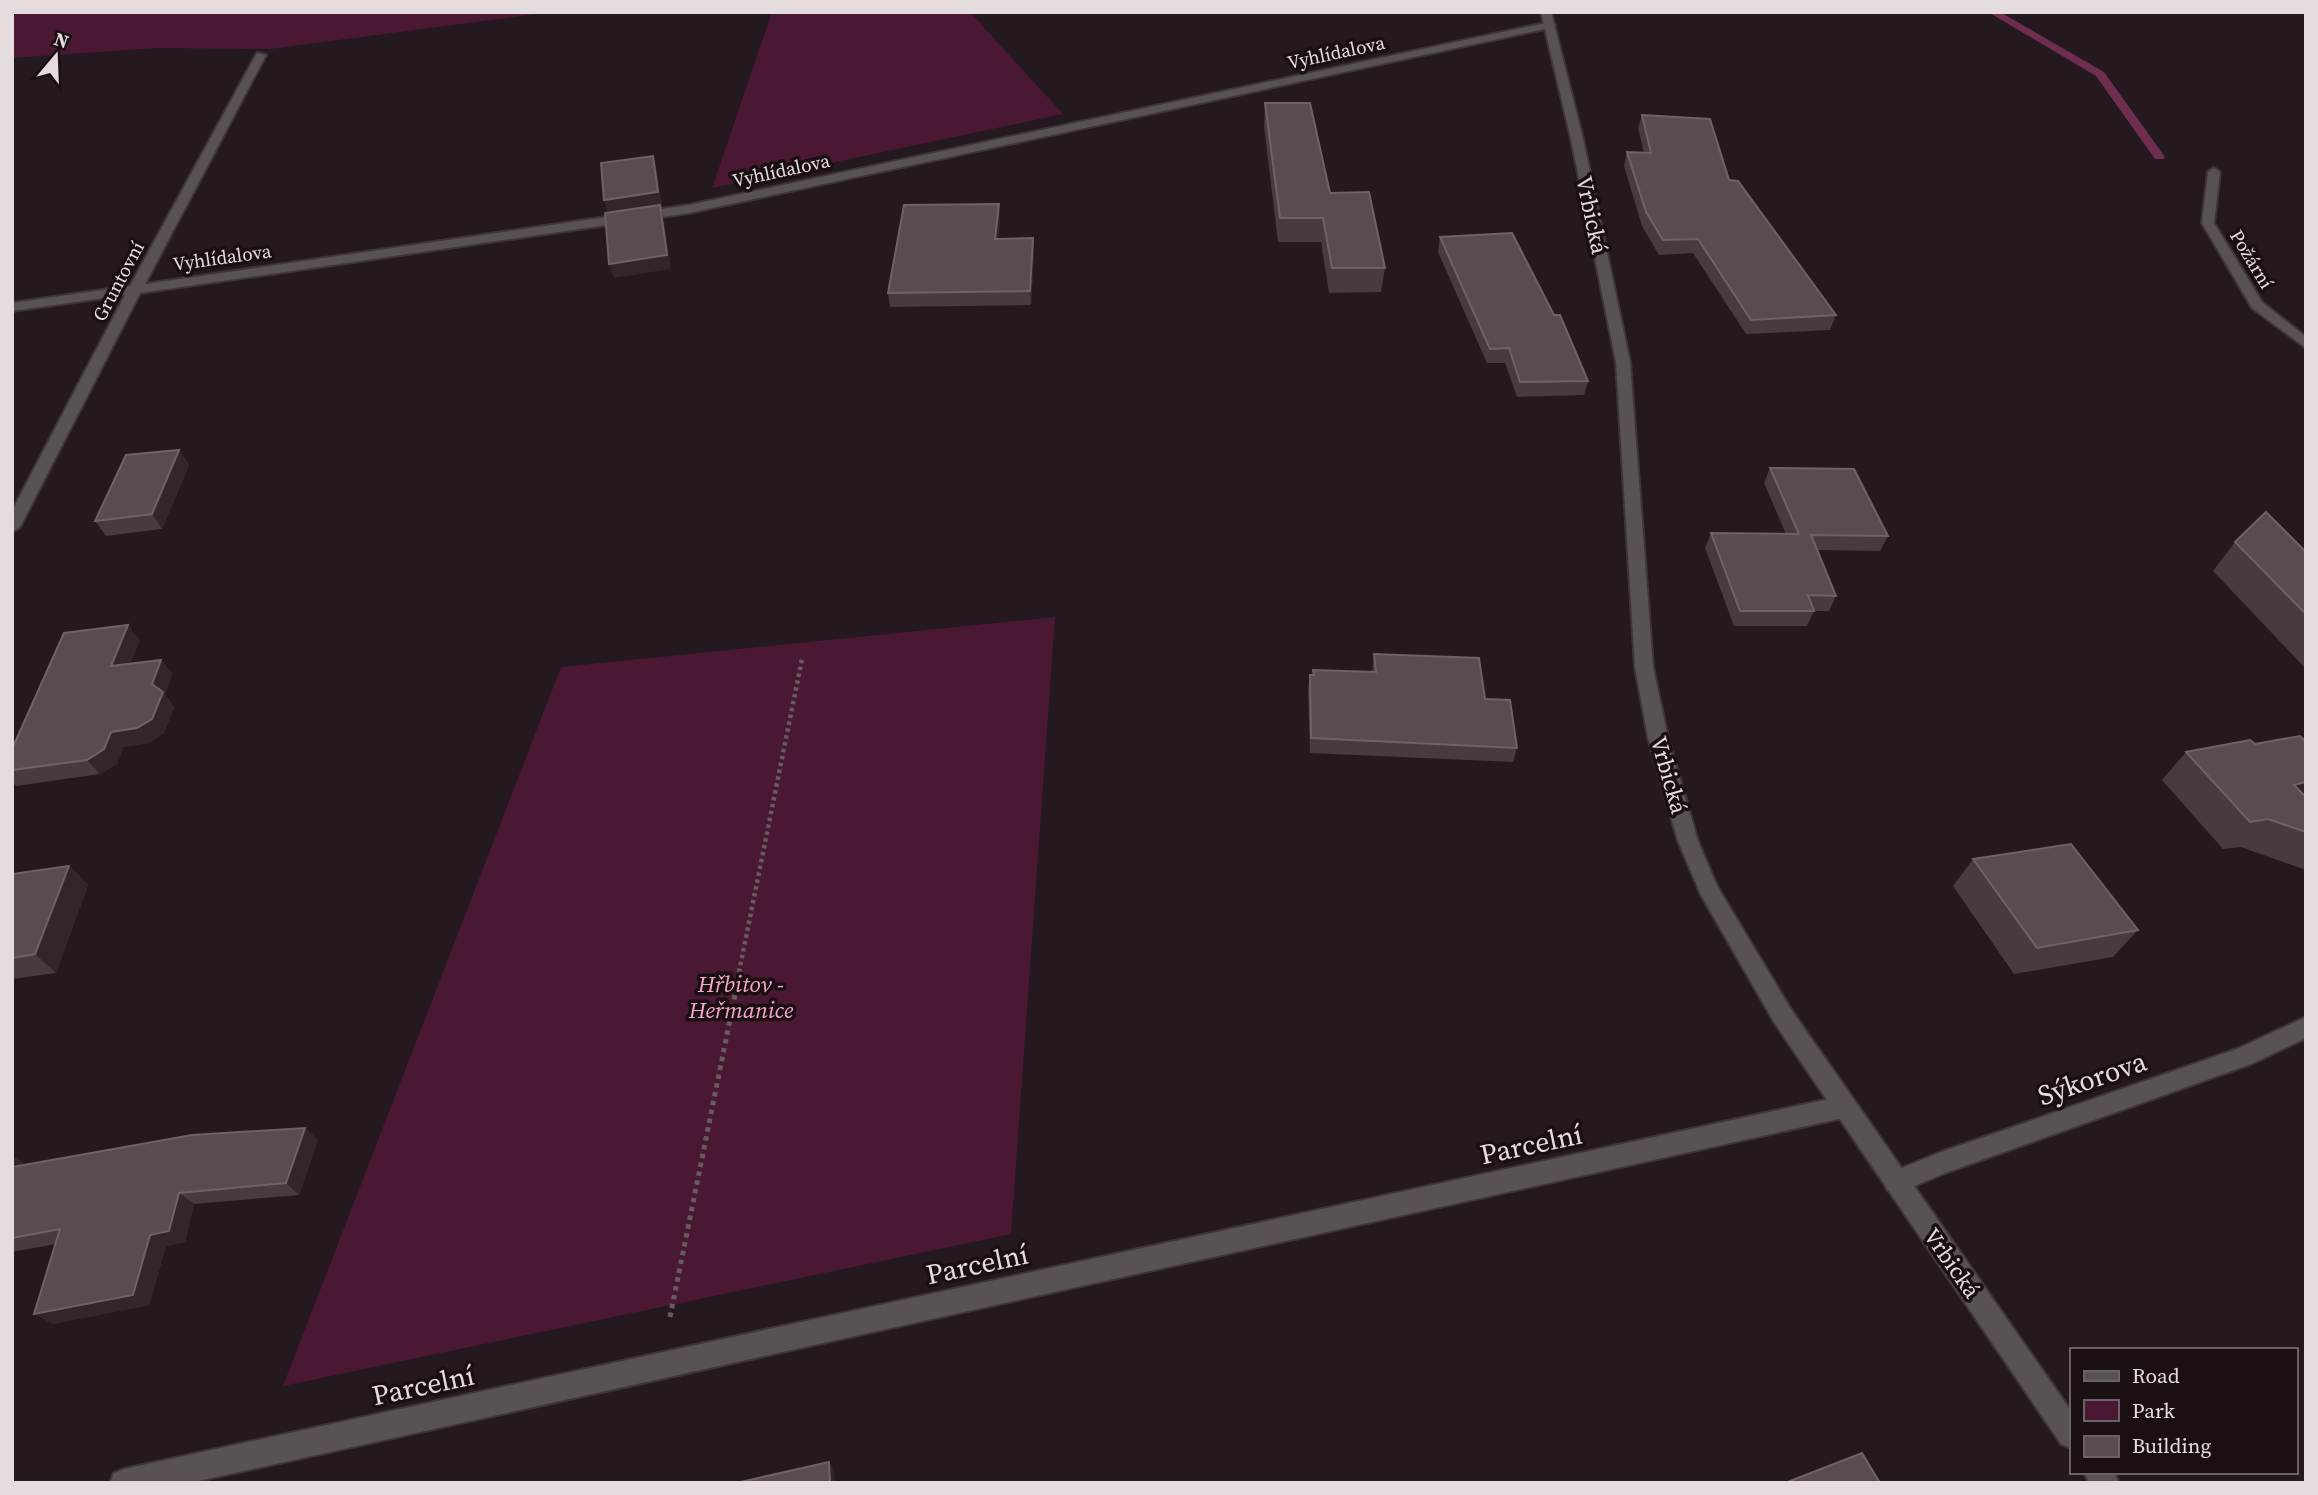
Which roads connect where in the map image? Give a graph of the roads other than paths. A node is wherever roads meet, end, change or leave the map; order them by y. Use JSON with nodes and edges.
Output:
{"nodes":[{"id":1,"x":1548,"y":19,"type":"edge"},
{"id":2,"x":261,"y":55,"type":"dead end"},
{"id":3,"x":2214,"y":172,"type":"dead end"},
{"id":4,"x":135,"y":289,"type":"junction"},
{"id":5,"x":12,"y":307,"type":"edge"},
{"id":6,"x":2306,"y":344,"type":"edge"},
{"id":7,"x":12,"y":527,"type":"edge"},
{"id":8,"x":2306,"y":1027,"type":"edge"},
{"id":9,"x":1843,"y":1107,"type":"junction"},
{"id":10,"x":1896,"y":1182,"type":"junction"},
{"id":11,"x":2070,"y":1433,"type":"edge"},
{"id":12,"x":124,"y":1483,"type":"edge"}],
"edges":[{"from":1,"to":4,"type":"street","name":"Vyhlídalova"},
{"from":1,"to":9,"type":"street","name":"Vrbická"},
{"from":2,"to":4,"type":"street","name":"Gruntovní"},
{"from":3,"to":6,"type":"street","name":"Požární"},
{"from":4,"to":5,"type":"street","name":"Vyhlídalova"},
{"from":4,"to":7,"type":"street","name":"Gruntovní"},
{"from":8,"to":10,"type":"street","name":"Sýkorova"},
{"from":9,"to":10,"type":"street","name":"Vrbická"},
{"from":9,"to":12,"type":"street","name":"Parcelní"},
{"from":10,"to":11,"type":"street","name":"Vrbická"}]}
